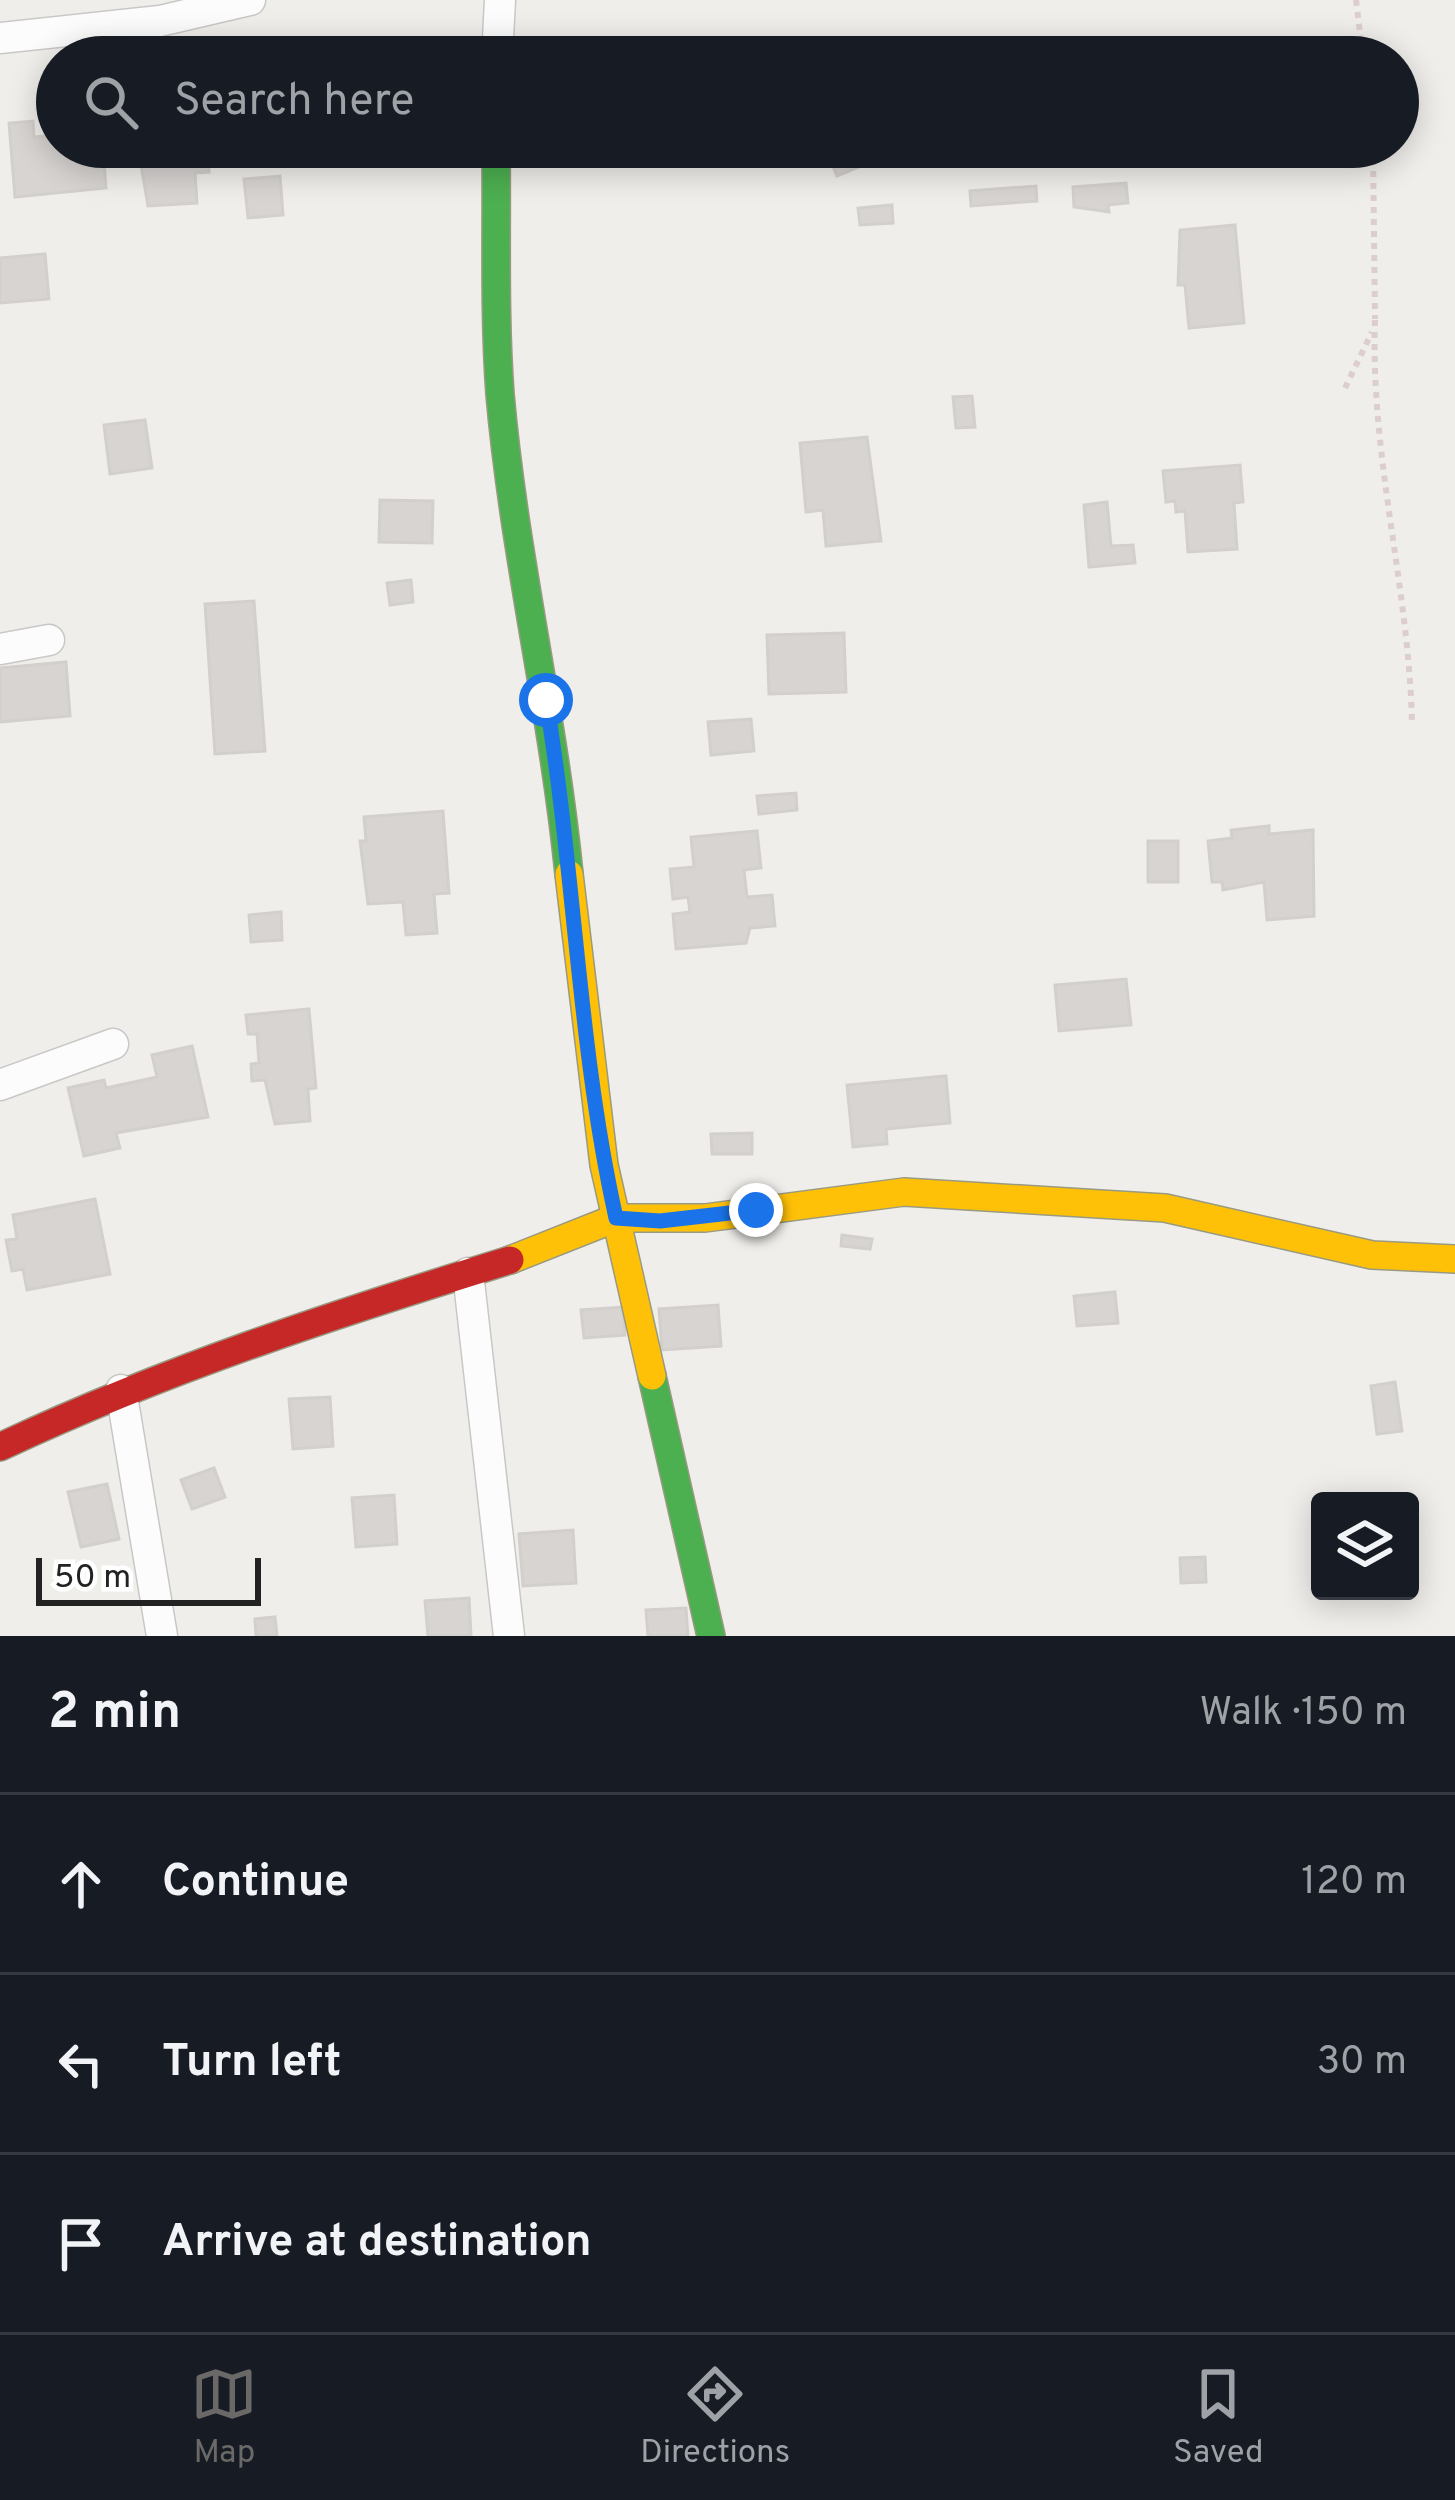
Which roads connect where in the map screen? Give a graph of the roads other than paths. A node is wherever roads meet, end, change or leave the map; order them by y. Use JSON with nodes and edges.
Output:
{"nodes":[{"id":1,"x":250,"y":0,"type":"edge"},
{"id":2,"x":500,"y":0,"type":"edge"},
{"id":3,"x":498,"y":36,"type":"edge"},
{"id":4,"x":0,"y":38,"type":"edge"},
{"id":5,"x":496,"y":168,"type":"edge"},
{"id":6,"x":49,"y":640,"type":"dead end"},
{"id":7,"x":0,"y":649,"type":"edge"},
{"id":8,"x":113,"y":1044,"type":"dead end"},
{"id":9,"x":0,"y":1085,"type":"edge"},
{"id":10,"x":616,"y":1218,"type":"junction"},
{"id":11,"x":1455,"y":1259,"type":"edge"},
{"id":12,"x":468,"y":1273,"type":"junction"},
{"id":13,"x":121,"y":1390,"type":"junction"},
{"id":14,"x":0,"y":1447,"type":"edge"},
{"id":15,"x":163,"y":1636,"type":"edge"},
{"id":16,"x":508,"y":1636,"type":"edge"},
{"id":17,"x":711,"y":1636,"type":"edge"}],
"edges":[{"from":1,"to":4,"type":"street"},
{"from":2,"to":3,"type":"street"},
{"from":5,"to":10,"type":"street"},
{"from":6,"to":7,"type":"street"},
{"from":8,"to":9,"type":"street"},
{"from":10,"to":11,"type":"street"},
{"from":10,"to":12,"type":"street"},
{"from":10,"to":17,"type":"street"},
{"from":12,"to":13,"type":"street"},
{"from":12,"to":16,"type":"street"},
{"from":13,"to":14,"type":"street"},
{"from":13,"to":15,"type":"street"}]}
